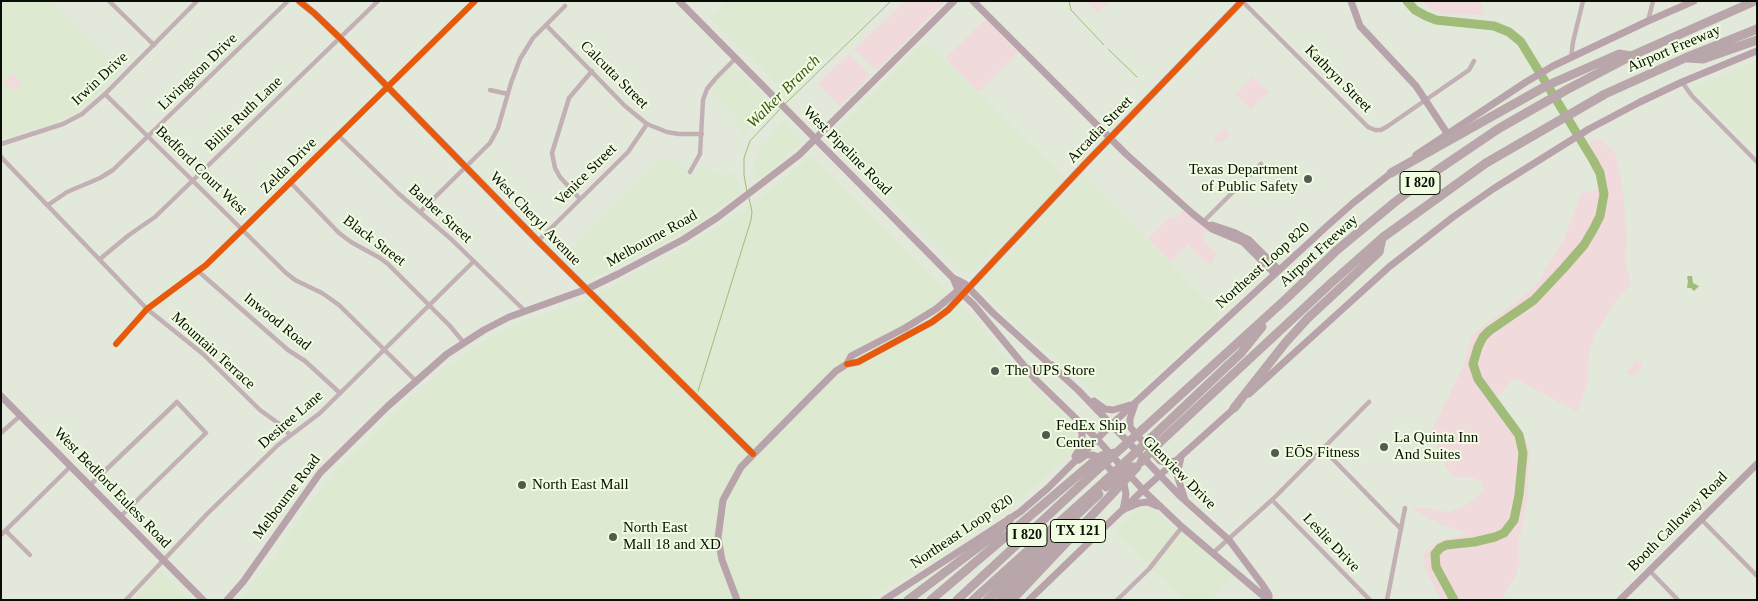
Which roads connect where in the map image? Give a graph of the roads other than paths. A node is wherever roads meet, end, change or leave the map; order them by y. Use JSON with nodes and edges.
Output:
{"nodes":[{"id":1,"x":109,"y":1,"type":"edge"},
{"id":2,"x":197,"y":1,"type":"edge"},
{"id":3,"x":288,"y":1,"type":"edge"},
{"id":4,"x":299,"y":1,"type":"edge"},
{"id":5,"x":378,"y":1,"type":"edge"},
{"id":6,"x":476,"y":1,"type":"edge"},
{"id":7,"x":680,"y":1,"type":"edge"},
{"id":8,"x":954,"y":1,"type":"edge"},
{"id":9,"x":973,"y":1,"type":"edge"},
{"id":10,"x":1242,"y":1,"type":"edge"},
{"id":11,"x":1350,"y":1,"type":"edge"},
{"id":12,"x":1583,"y":1,"type":"edge"},
{"id":13,"x":1654,"y":1,"type":"edge"},
{"id":14,"x":1694,"y":1,"type":"edge"},
{"id":15,"x":1755,"y":1,"type":"edge"},
{"id":16,"x":564,"y":6,"type":"dead end"},
{"id":17,"x":1648,"y":21,"type":"junction"},
{"id":18,"x":546,"y":25,"type":"junction"},
{"id":19,"x":1757,"y":28,"type":"edge"},
{"id":20,"x":340,"y":38,"type":"junction"},
{"id":21,"x":1757,"y":40,"type":"edge"},
{"id":22,"x":154,"y":45,"type":"junction"},
{"id":23,"x":1757,"y":51,"type":"edge"},
{"id":24,"x":1631,"y":56,"type":"junction"},
{"id":25,"x":736,"y":58,"type":"junction"},
{"id":26,"x":1571,"y":58,"type":"junction"},
{"id":27,"x":1685,"y":58,"type":"junction"},
{"id":28,"x":1474,"y":61,"type":"dead end"},
{"id":29,"x":592,"y":71,"type":"junction"},
{"id":30,"x":1682,"y":82,"type":"junction"},
{"id":31,"x":389,"y":87,"type":"junction"},
{"id":32,"x":490,"y":90,"type":"dead end"},
{"id":33,"x":105,"y":94,"type":"junction"},
{"id":34,"x":508,"y":94,"type":"junction"},
{"id":35,"x":1426,"y":100,"type":"junction"},
{"id":36,"x":647,"y":124,"type":"junction"},
{"id":37,"x":1447,"y":133,"type":"junction"},
{"id":38,"x":702,"y":134,"type":"junction"},
{"id":39,"x":338,"y":135,"type":"junction"},
{"id":40,"x":148,"y":137,"type":"junction"},
{"id":41,"x":816,"y":138,"type":"junction"},
{"id":42,"x":1110,"y":138,"type":"junction"},
{"id":43,"x":1,"y":144,"type":"edge"},
{"id":44,"x":1,"y":157,"type":"edge"},
{"id":45,"x":1757,"y":162,"type":"edge"},
{"id":46,"x":1261,"y":164,"type":"dead end"},
{"id":47,"x":466,"y":167,"type":"junction"},
{"id":48,"x":690,"y":172,"type":"dead end"},
{"id":49,"x":1391,"y":173,"type":"junction"},
{"id":50,"x":193,"y":181,"type":"junction"},
{"id":51,"x":290,"y":182,"type":"junction"},
{"id":52,"x":580,"y":199,"type":"junction"},
{"id":53,"x":48,"y":205,"type":"junction"},
{"id":54,"x":420,"y":212,"type":"junction"},
{"id":55,"x":1205,"y":223,"type":"junction"},
{"id":56,"x":243,"y":229,"type":"junction"},
{"id":57,"x":1382,"y":238,"type":"junction"},
{"id":58,"x":538,"y":240,"type":"junction"},
{"id":59,"x":100,"y":259,"type":"junction"},
{"id":60,"x":474,"y":262,"type":"junction"},
{"id":61,"x":198,"y":271,"type":"junction"},
{"id":62,"x":1277,"y":272,"type":"junction"},
{"id":63,"x":954,"y":278,"type":"junction"},
{"id":64,"x":967,"y":287,"type":"junction"},
{"id":65,"x":587,"y":289,"type":"junction"},
{"id":66,"x":961,"y":292,"type":"junction"},
{"id":67,"x":1287,"y":298,"type":"junction"},
{"id":68,"x":429,"y":305,"type":"junction"},
{"id":69,"x":147,"y":310,"type":"junction"},
{"id":70,"x":524,"y":311,"type":"junction"},
{"id":71,"x":464,"y":342,"type":"junction"},
{"id":72,"x":116,"y":344,"type":"dead end"},
{"id":73,"x":384,"y":350,"type":"junction"},
{"id":74,"x":1052,"y":365,"type":"junction"},
{"id":75,"x":1025,"y":367,"type":"junction"},
{"id":76,"x":416,"y":381,"type":"junction"},
{"id":77,"x":1078,"y":390,"type":"junction"},
{"id":78,"x":340,"y":394,"type":"junction"},
{"id":79,"x":1,"y":396,"type":"edge"},
{"id":80,"x":1369,"y":402,"type":"dead end"},
{"id":81,"x":1135,"y":404,"type":"junction"},
{"id":82,"x":1234,"y":408,"type":"junction"},
{"id":83,"x":21,"y":415,"type":"junction"},
{"id":84,"x":1075,"y":417,"type":"junction"},
{"id":85,"x":1112,"y":424,"type":"junction"},
{"id":86,"x":1,"y":433,"type":"edge"},
{"id":87,"x":290,"y":435,"type":"junction"},
{"id":88,"x":1097,"y":439,"type":"junction"},
{"id":89,"x":1155,"y":441,"type":"junction"},
{"id":90,"x":1326,"y":452,"type":"dead end"},
{"id":91,"x":752,"y":454,"type":"junction"},
{"id":92,"x":1181,"y":457,"type":"junction"},
{"id":93,"x":1072,"y":463,"type":"junction"},
{"id":94,"x":71,"y":466,"type":"junction"},
{"id":95,"x":1137,"y":466,"type":"joint"},
{"id":96,"x":1094,"y":467,"type":"junction"},
{"id":97,"x":1755,"y":469,"type":"edge"},
{"id":98,"x":1065,"y":470,"type":"junction"},
{"id":99,"x":1160,"y":475,"type":"junction"},
{"id":100,"x":90,"y":485,"type":"junction"},
{"id":101,"x":1108,"y":487,"type":"junction"},
{"id":102,"x":1144,"y":490,"type":"junction"},
{"id":103,"x":1186,"y":502,"type":"junction"},
{"id":104,"x":1275,"y":503,"type":"dead end"},
{"id":105,"x":1405,"y":508,"type":"dead end"},
{"id":106,"x":1122,"y":510,"type":"junction"},
{"id":107,"x":1166,"y":512,"type":"junction"},
{"id":108,"x":120,"y":516,"type":"junction"},
{"id":109,"x":1010,"y":519,"type":"junction"},
{"id":110,"x":1701,"y":519,"type":"junction"},
{"id":111,"x":1182,"y":527,"type":"junction"},
{"id":112,"x":1401,"y":529,"type":"junction"},
{"id":113,"x":6,"y":531,"type":"junction"},
{"id":114,"x":1,"y":535,"type":"edge"},
{"id":115,"x":1229,"y":540,"type":"junction"},
{"id":116,"x":1213,"y":553,"type":"junction"},
{"id":117,"x":30,"y":555,"type":"dead end"},
{"id":118,"x":164,"y":561,"type":"junction"},
{"id":119,"x":1649,"y":570,"type":"junction"},
{"id":120,"x":1757,"y":576,"type":"edge"},
{"id":121,"x":126,"y":600,"type":"edge"},
{"id":122,"x":203,"y":600,"type":"edge"},
{"id":123,"x":227,"y":600,"type":"edge"},
{"id":124,"x":737,"y":600,"type":"edge"},
{"id":125,"x":884,"y":600,"type":"edge"},
{"id":126,"x":908,"y":600,"type":"edge"},
{"id":127,"x":932,"y":600,"type":"edge"},
{"id":128,"x":956,"y":600,"type":"edge"},
{"id":129,"x":973,"y":600,"type":"edge"},
{"id":130,"x":987,"y":600,"type":"edge"},
{"id":131,"x":1000,"y":600,"type":"edge"},
{"id":132,"x":1012,"y":600,"type":"edge"},
{"id":133,"x":1029,"y":600,"type":"edge"},
{"id":134,"x":1117,"y":600,"type":"edge"},
{"id":135,"x":1268,"y":600,"type":"edge"},
{"id":136,"x":1370,"y":600,"type":"edge"},
{"id":137,"x":1387,"y":600,"type":"edge"},
{"id":138,"x":1620,"y":600,"type":"edge"},
{"id":139,"x":1678,"y":600,"type":"edge"}],
"edges":[{"from":1,"to":22,"type":"street"},
{"from":2,"to":22,"type":"street","name":"Irwin Drive"},
{"from":3,"to":40,"type":"street","name":"Livingston Drive"},
{"from":4,"to":20,"type":"main road","name":"West Cheryl Avenue"},
{"from":5,"to":20,"type":"street","name":"Billie Ruth Lane"},
{"from":6,"to":31,"type":"street","name":"Zelda Drive"},
{"from":7,"to":25,"type":"main road","name":"West Pipeline Road"},
{"from":8,"to":41,"type":"main road","name":"Melbourne Road"},
{"from":9,"to":42,"type":"main road"},
{"from":10,"to":35,"type":"street","name":"Kathryn Street"},
{"from":10,"to":42,"type":"main road","name":"Arcadia Street"},
{"from":11,"to":35,"type":"main road"},
{"from":12,"to":26,"type":"street"},
{"from":13,"to":17,"type":"street"},
{"from":14,"to":17,"type":"main road","name":"Northeast Loop 820"},
{"from":15,"to":24,"type":"highway","name":"Airport Freeway","number":"I 820"},
{"from":16,"to":18,"type":"street"},
{"from":17,"to":26,"type":"main road","name":"Northeast Loop 820"},
{"from":18,"to":29,"type":"street","name":"Calcutta Street"},
{"from":18,"to":34,"type":"street"},
{"from":19,"to":27,"type":"highway","name":"Airport Freeway","number":"I 820"},
{"from":20,"to":31,"type":"main road","name":"West Cheryl Avenue"},
{"from":20,"to":50,"type":"street","name":"Billie Ruth Lane"},
{"from":21,"to":27,"type":"highway"},
{"from":22,"to":33,"type":"street","name":"Irwin Drive"},
{"from":23,"to":30,"type":"main road"},
{"from":24,"to":49,"type":"highway"},
{"from":24,"to":67,"type":"highway","name":"Airport Freeway","number":"I 820"},
{"from":25,"to":38,"type":"street"},
{"from":25,"to":41,"type":"main road","name":"West Pipeline Road"},
{"from":26,"to":37,"type":"main road","name":"Northeast Loop 820"},
{"from":27,"to":57,"type":"highway","name":"Airport Freeway","number":"I 820"},
{"from":28,"to":35,"type":"street","name":"Kathryn Street"},
{"from":29,"to":36,"type":"street","name":"Calcutta Street"},
{"from":29,"to":52,"type":"street"},
{"from":30,"to":45,"type":"street"},
{"from":30,"to":82,"type":"main road"},
{"from":31,"to":39,"type":"street","name":"Zelda Drive"},
{"from":31,"to":47,"type":"main road","name":"West Cheryl Avenue"},
{"from":32,"to":34,"type":"street"},
{"from":33,"to":40,"type":"street","name":"Bedford Court West"},
{"from":33,"to":43,"type":"street","name":"Irwin Drive"},
{"from":34,"to":47,"type":"street"},
{"from":35,"to":37,"type":"main road"},
{"from":36,"to":38,"type":"street","name":"Calcutta Street"},
{"from":36,"to":52,"type":"street","name":"Venice Street"},
{"from":37,"to":49,"type":"main road","name":"Northeast Loop 820"},
{"from":38,"to":48,"type":"street"},
{"from":39,"to":51,"type":"street","name":"Zelda Drive"},
{"from":39,"to":54,"type":"street","name":"Barber Street"},
{"from":40,"to":50,"type":"street","name":"Bedford Court West"},
{"from":40,"to":53,"type":"street","name":"Livingston Drive"},
{"from":41,"to":63,"type":"main road","name":"West Pipeline Road"},
{"from":41,"to":65,"type":"main road","name":"Melbourne Road"},
{"from":42,"to":55,"type":"main road"},
{"from":42,"to":64,"type":"main road","name":"Arcadia Street"},
{"from":44,"to":53,"type":"street","name":"Mountain Terrace"},
{"from":46,"to":55,"type":"street"},
{"from":47,"to":54,"type":"street"},
{"from":47,"to":58,"type":"main road","name":"West Cheryl Avenue"},
{"from":49,"to":62,"type":"main road","name":"Northeast Loop 820"},
{"from":50,"to":56,"type":"street","name":"Bedford Court West"},
{"from":50,"to":59,"type":"street","name":"Billie Ruth Lane"},
{"from":51,"to":56,"type":"street","name":"Zelda Drive"},
{"from":51,"to":68,"type":"street","name":"Black Street"},
{"from":52,"to":58,"type":"street","name":"Venice Street"},
{"from":53,"to":59,"type":"street","name":"Mountain Terrace"},
{"from":54,"to":60,"type":"street","name":"Barber Street"},
{"from":55,"to":62,"type":"main road"},
{"from":56,"to":61,"type":"street","name":"Zelda Drive"},
{"from":56,"to":73,"type":"street","name":"Bedford Court West"},
{"from":57,"to":82,"type":"highway"},
{"from":57,"to":89,"type":"highway","name":"Airport Freeway","number":"I 820"},
{"from":58,"to":65,"type":"main road","name":"West Cheryl Avenue"},
{"from":59,"to":69,"type":"street","name":"Mountain Terrace"},
{"from":60,"to":68,"type":"street","name":"Desiree Lane"},
{"from":60,"to":70,"type":"street","name":"Barber Street"},
{"from":61,"to":69,"type":"street","name":"Zelda Drive"},
{"from":61,"to":78,"type":"street","name":"Inwood Road"},
{"from":62,"to":81,"type":"main road","name":"Northeast Loop 820"},
{"from":63,"to":64,"type":"main road","name":"West Pipeline Road"},
{"from":63,"to":66,"type":"main road","name":"West Pipeline Road"},
{"from":64,"to":66,"type":"main road","name":"Arcadia Street"},
{"from":64,"to":74,"type":"main road","name":"West Pipeline Road"},
{"from":65,"to":70,"type":"main road","name":"Melbourne Road"},
{"from":65,"to":91,"type":"main road","name":"West Cheryl Avenue"},
{"from":66,"to":75,"type":"main road","name":"West Pipeline Road"},
{"from":66,"to":91,"type":"main road","name":"Arcadia Street"},
{"from":67,"to":89,"type":"highway"},
{"from":67,"to":96,"type":"highway","name":"Airport Freeway","number":"I 820","bridge":true},
{"from":68,"to":71,"type":"street","name":"Black Street"},
{"from":68,"to":73,"type":"street","name":"Desiree Lane"},
{"from":69,"to":72,"type":"street","name":"Zelda Drive"},
{"from":69,"to":87,"type":"street","name":"Mountain Terrace"},
{"from":70,"to":71,"type":"main road","name":"Melbourne Road"},
{"from":71,"to":76,"type":"main road","name":"Melbourne Road"},
{"from":73,"to":76,"type":"street","name":"Bedford Court West"},
{"from":73,"to":78,"type":"street","name":"Desiree Lane"},
{"from":74,"to":75,"type":"main road"},
{"from":74,"to":77,"type":"main road","name":"West Pipeline Road"},
{"from":75,"to":84,"type":"main road","name":"West Pipeline Road"},
{"from":76,"to":123,"type":"main road","name":"Melbourne Road"},
{"from":77,"to":81,"type":"main road"},
{"from":77,"to":85,"type":"main road","name":"West Pipeline Road"},
{"from":78,"to":87,"type":"street","name":"Desiree Lane"},
{"from":79,"to":83,"type":"main road","name":"West Bedford Euless Road"},
{"from":80,"to":115,"type":"street"},
{"from":81,"to":85,"type":"main road","name":"Northeast Loop 820"},
{"from":81,"to":92,"type":"main road"},
{"from":82,"to":92,"type":"main road"},
{"from":83,"to":86,"type":"street"},
{"from":83,"to":94,"type":"main road","name":"West Bedford Euless Road"},
{"from":84,"to":88,"type":"main road","name":"West Pipeline Road"},
{"from":84,"to":93,"type":"main road"},
{"from":85,"to":88,"type":"main road","name":"Northeast Loop 820"},
{"from":85,"to":99,"type":"main road","name":"Glenview Drive"},
{"from":87,"to":118,"type":"street","name":"Desiree Lane"},
{"from":88,"to":93,"type":"main road","name":"Northeast Loop 820"},
{"from":88,"to":102,"type":"main road","name":"Glenview Drive"},
{"from":89,"to":95,"type":"highway","name":"Airport Freeway","number":"I 820","bridge":true},
{"from":89,"to":101,"type":"highway","bridge":true},
{"from":90,"to":112,"type":"street"},
{"from":91,"to":124,"type":"main road","name":"Arcadia Street"},
{"from":92,"to":99,"type":"main road"},
{"from":92,"to":103,"type":"main road"},
{"from":93,"to":98,"type":"main road","name":"Northeast Loop 820"},
{"from":94,"to":100,"type":"main road","name":"West Bedford Euless Road"},
{"from":94,"to":113,"type":"street"},
{"from":95,"to":101,"type":"highway","name":"Airport Freeway","number":"TX 121","bridge":true},
{"from":96,"to":127,"type":"highway"},
{"from":96,"to":128,"type":"highway","name":"Airport Freeway","number":"I 820"},
{"from":97,"to":110,"type":"main road","name":"Booth Calloway Road"},
{"from":98,"to":106,"type":"main road"},
{"from":98,"to":109,"type":"main road","name":"Northeast Loop 820"},
{"from":99,"to":102,"type":"main road"},
{"from":99,"to":103,"type":"main road","name":"Glenview Drive"},
{"from":100,"to":108,"type":"main road","name":"West Bedford Euless Road"},
{"from":100,"to":108,"type":"street"},
{"from":101,"to":129,"type":"highway"},
{"from":101,"to":130,"type":"highway","number":"I 820"},
{"from":101,"to":131,"type":"highway"},
{"from":101,"to":132,"type":"highway","name":"Airport Freeway","number":"TX 121"},
{"from":102,"to":106,"type":"main road"},
{"from":102,"to":107,"type":"main road","name":"Glenview Drive"},
{"from":103,"to":115,"type":"main road","name":"Glenview Drive"},
{"from":104,"to":136,"type":"street","name":"Leslie Drive"},
{"from":105,"to":112,"type":"street"},
{"from":106,"to":107,"type":"main road"},
{"from":106,"to":133,"type":"main road"},
{"from":107,"to":111,"type":"main road","name":"Glenview Drive"},
{"from":108,"to":118,"type":"main road","name":"West Bedford Euless Road"},
{"from":109,"to":125,"type":"main road","name":"Northeast Loop 820"},
{"from":109,"to":126,"type":"highway"},
{"from":110,"to":119,"type":"main road","name":"Booth Calloway Road"},
{"from":110,"to":120,"type":"street"},
{"from":111,"to":116,"type":"main road","name":"Glenview Drive"},
{"from":111,"to":134,"type":"street"},
{"from":112,"to":137,"type":"street"},
{"from":113,"to":114,"type":"street"},
{"from":113,"to":117,"type":"street"},
{"from":115,"to":116,"type":"street"},
{"from":115,"to":135,"type":"main road","name":"Glenview Drive"},
{"from":116,"to":135,"type":"main road","name":"Glenview Drive"},
{"from":118,"to":121,"type":"street","name":"Desiree Lane"},
{"from":118,"to":122,"type":"main road","name":"West Bedford Euless Road"},
{"from":119,"to":138,"type":"main road","name":"Booth Calloway Road"},
{"from":119,"to":139,"type":"street"}]}
